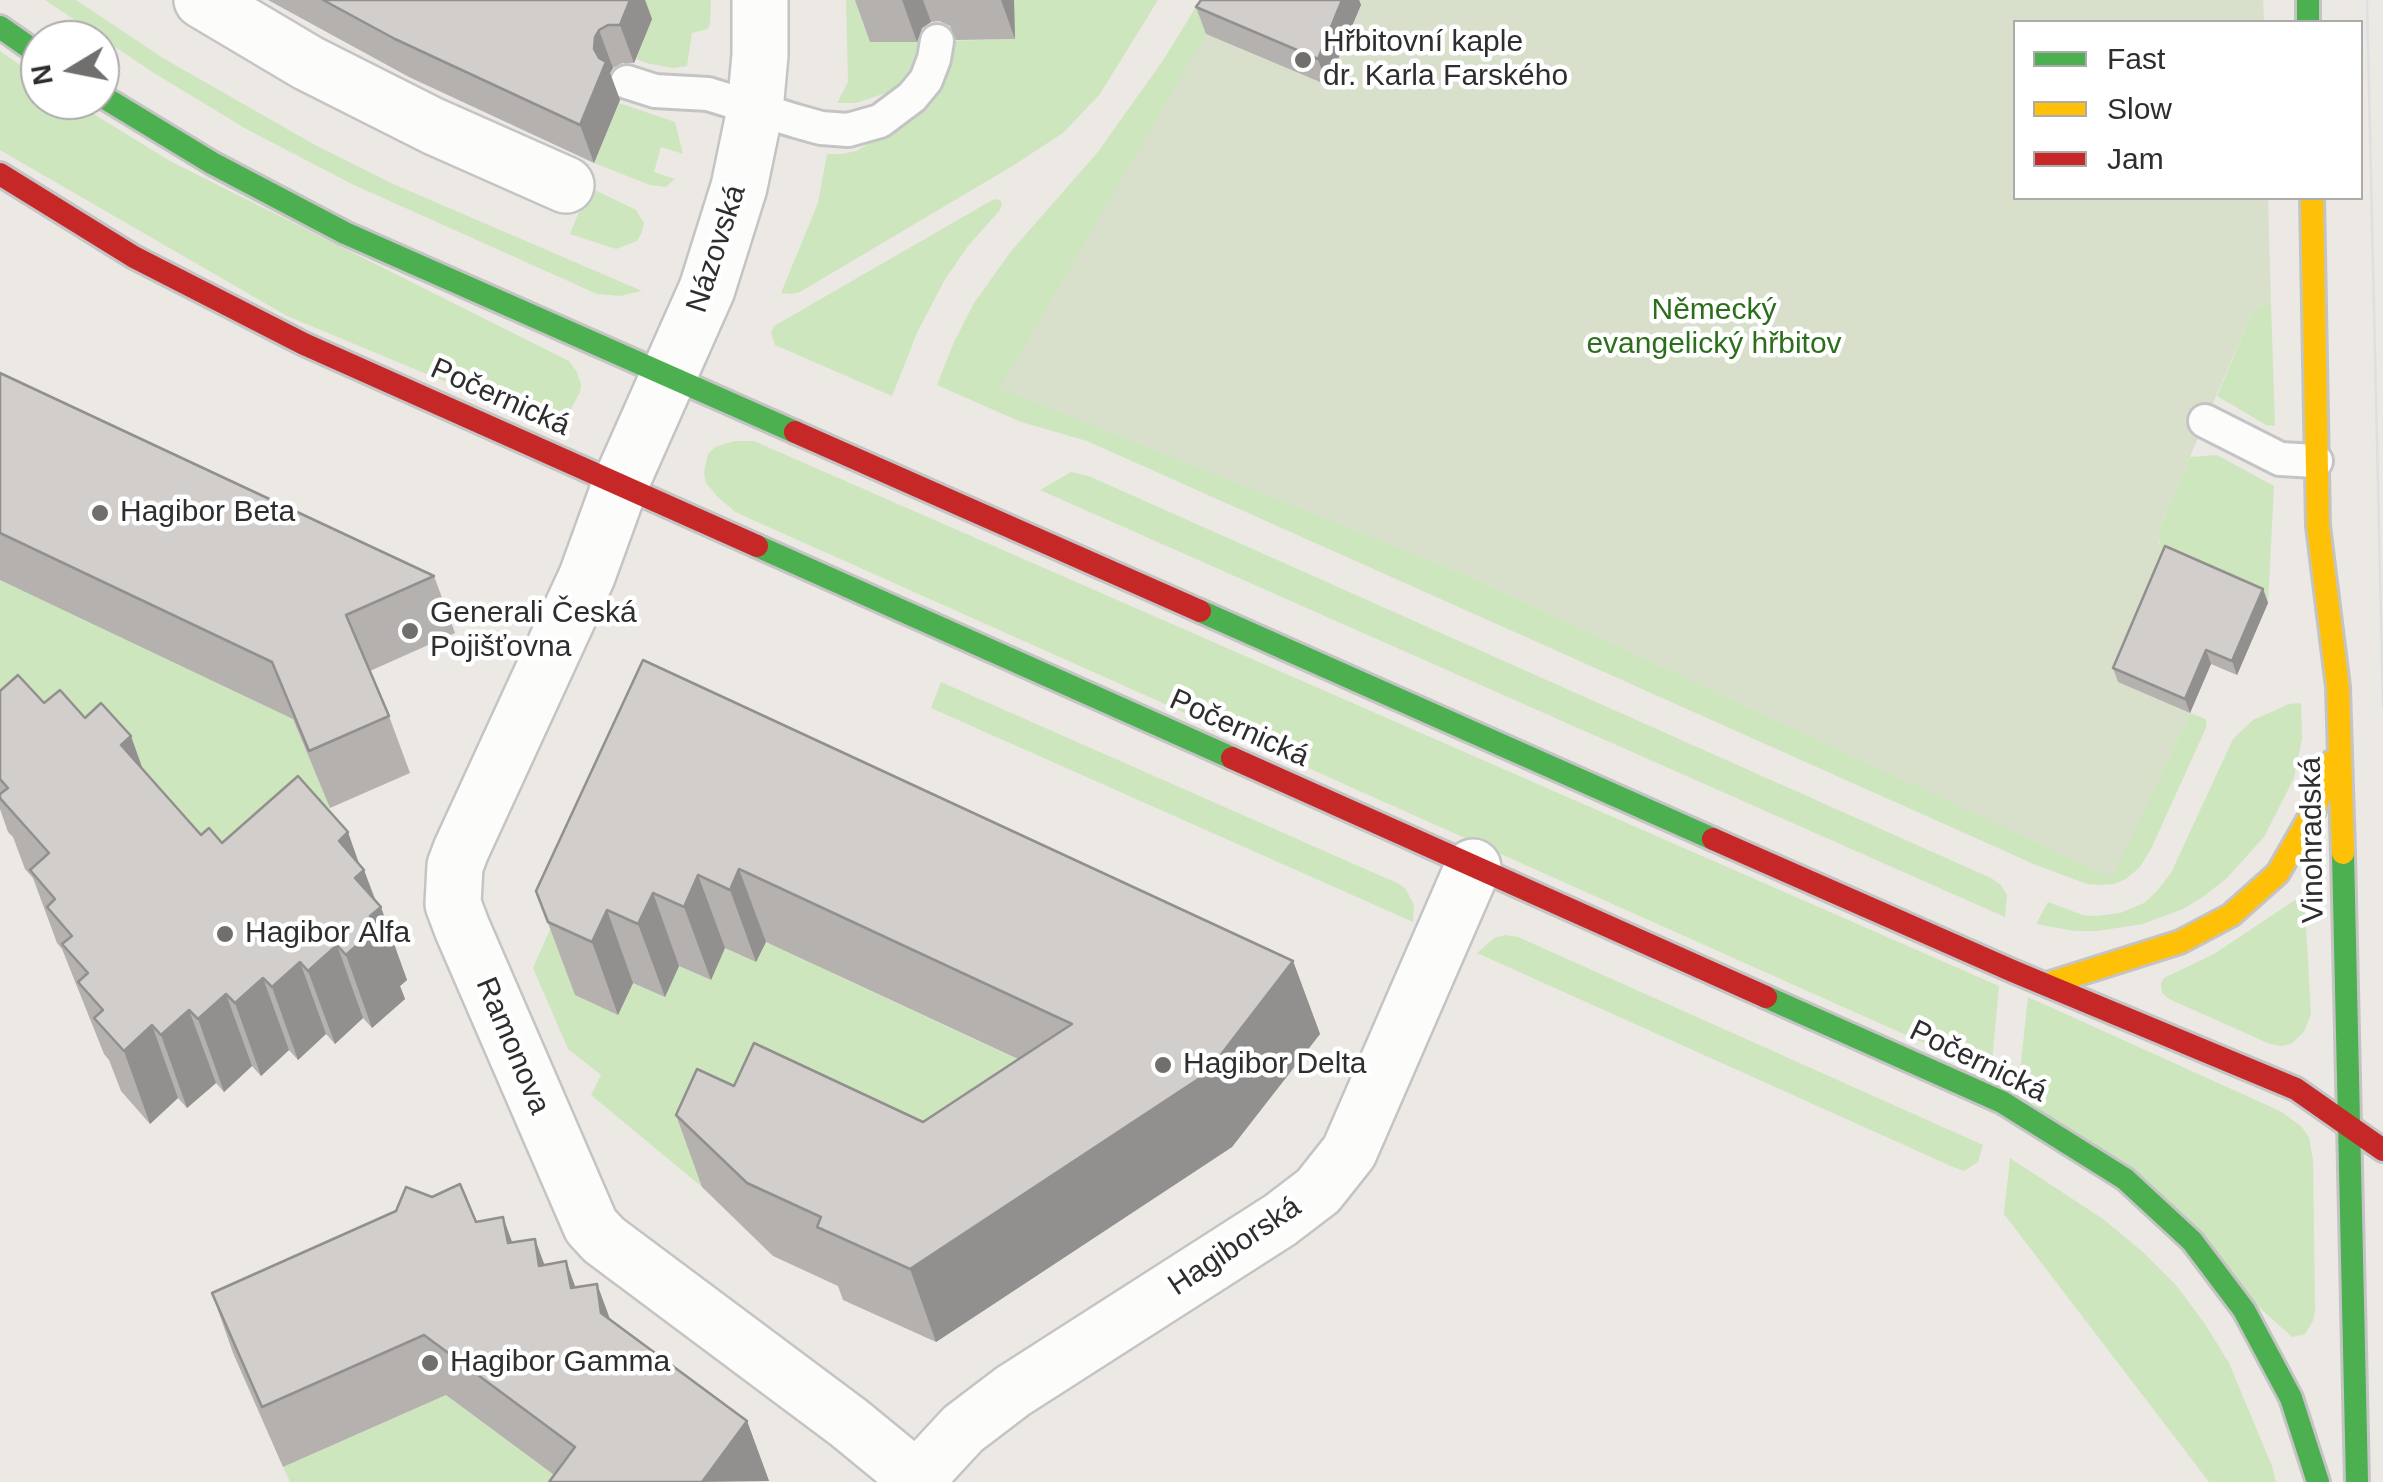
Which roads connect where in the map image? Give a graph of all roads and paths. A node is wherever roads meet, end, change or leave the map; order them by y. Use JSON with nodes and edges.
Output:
{"nodes":[{"id":1,"x":202,"y":0,"type":"edge"},
{"id":2,"x":760,"y":0,"type":"edge"},
{"id":3,"x":937,"y":41,"type":"dead end"},
{"id":4,"x":627,"y":82,"type":"dead end"},
{"id":5,"x":120,"y":107,"type":"edge"},
{"id":6,"x":755,"y":110,"type":"junction"},
{"id":7,"x":0,"y":174,"type":"edge"},
{"id":8,"x":566,"y":185,"type":"dead end"},
{"id":9,"x":2312,"y":200,"type":"edge"},
{"id":10,"x":669,"y":378,"type":"junction"},
{"id":11,"x":2205,"y":422,"type":"dead end"},
{"id":12,"x":2316,"y":462,"type":"junction"},
{"id":13,"x":620,"y":485,"type":"junction"},
{"id":14,"x":2341,"y":739,"type":"junction"},
{"id":15,"x":1473,"y":867,"type":"junction"},
{"id":16,"x":2047,"y":984,"type":"junction"},
{"id":17,"x":2350,"y":1125,"type":"junction"},
{"id":18,"x":2383,"y":1150,"type":"edge"},
{"id":19,"x":915,"y":1480,"type":"edge"},
{"id":20,"x":2318,"y":1482,"type":"edge"},
{"id":21,"x":2357,"y":1482,"type":"edge"}],
"edges":[{"from":1,"to":8,"type":"street"},
{"from":2,"to":6,"type":"street","name":"Názovská"},
{"from":3,"to":6,"type":"lane"},
{"from":4,"to":6,"type":"lane"},
{"from":5,"to":10,"type":"street"},
{"from":6,"to":10,"type":"street","name":"Názovská"},
{"from":7,"to":13,"type":"street","name":"Počernická"},
{"from":9,"to":12,"type":"street","name":"Vinohradská"},
{"from":10,"to":13,"type":"street","name":"Názovská"},
{"from":10,"to":16,"type":"street"},
{"from":11,"to":12,"type":"lane"},
{"from":12,"to":14,"type":"street","name":"Vinohradská"},
{"from":13,"to":15,"type":"street","name":"Počernická"},
{"from":13,"to":19,"type":"street","name":"Ramonova"},
{"from":14,"to":16,"type":"street"},
{"from":14,"to":17,"type":"street","name":"Vinohradská"},
{"from":15,"to":19,"type":"street","name":"Hagiborská"},
{"from":15,"to":20,"type":"street","name":"Počernická"},
{"from":16,"to":17,"type":"street"},
{"from":17,"to":18,"type":"street"},
{"from":17,"to":21,"type":"street","name":"Vinohradská"}]}
